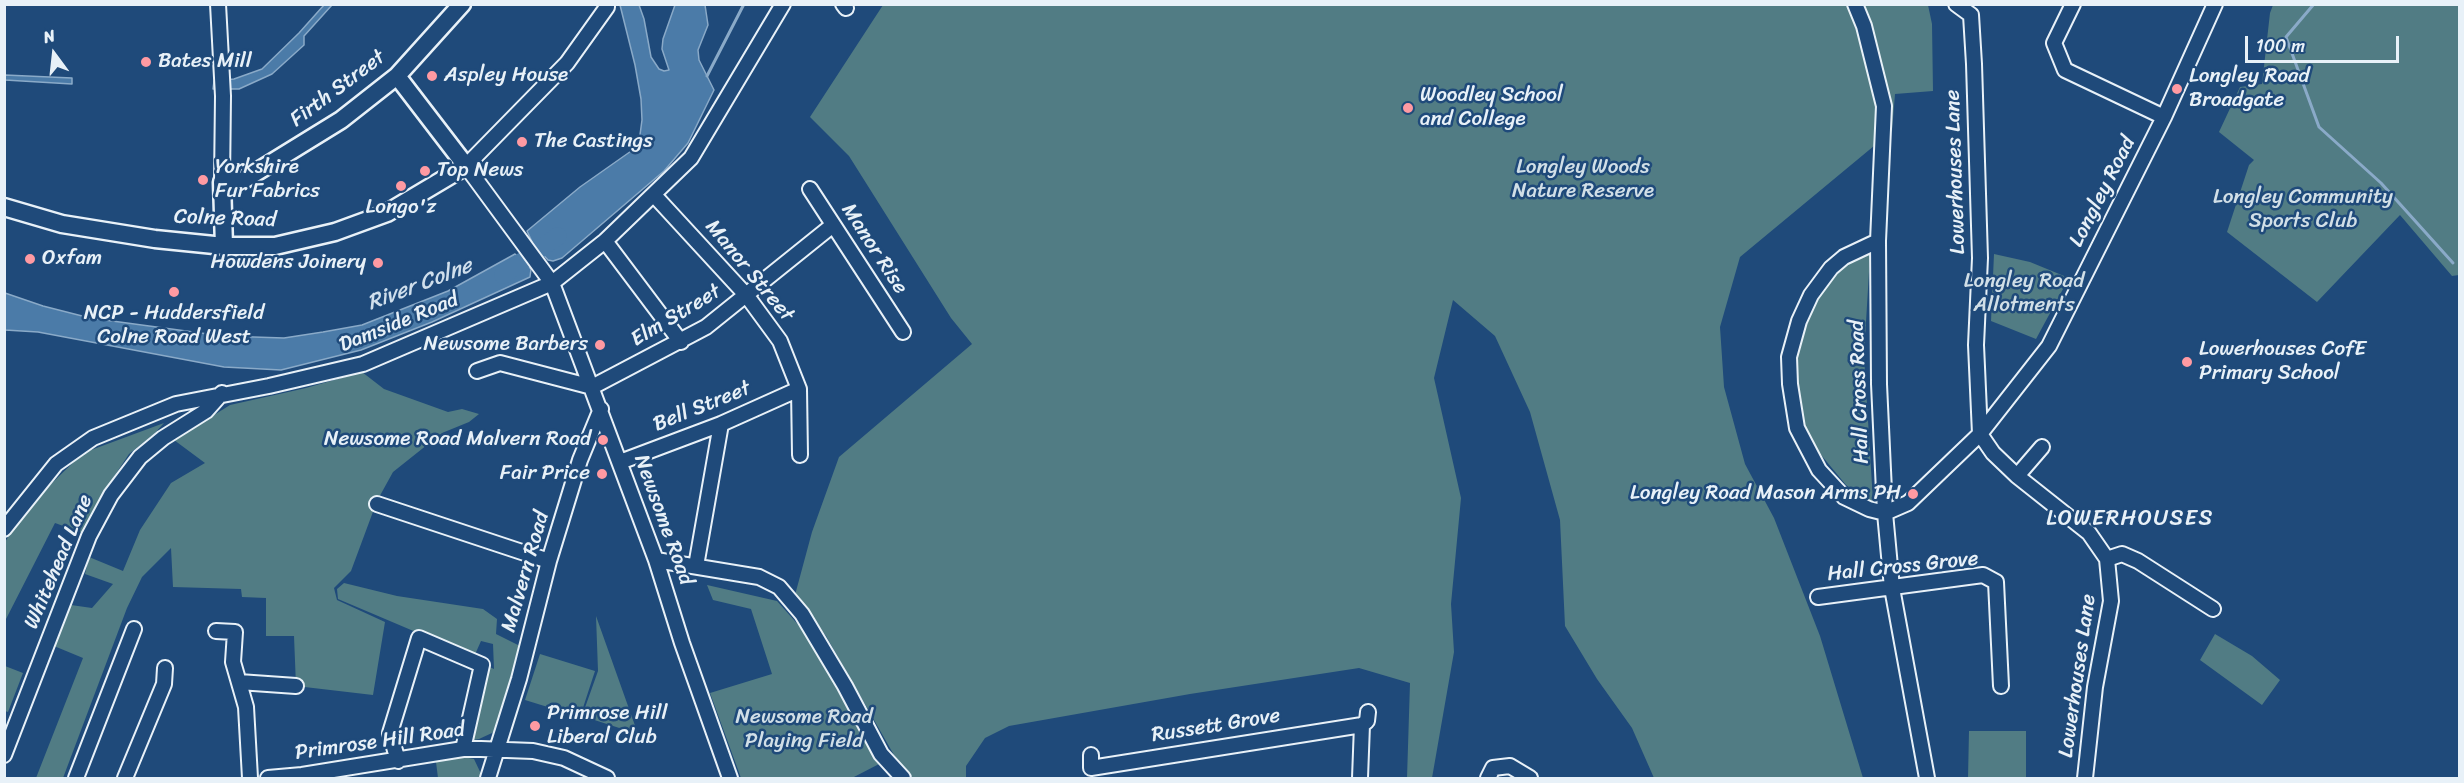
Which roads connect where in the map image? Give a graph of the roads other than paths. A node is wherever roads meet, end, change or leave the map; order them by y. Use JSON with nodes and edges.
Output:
{"nodes":[{"id":1,"x":218,"y":4,"type":"edge"},
{"id":2,"x":462,"y":4,"type":"edge"},
{"id":3,"x":783,"y":4,"type":"edge"},
{"id":4,"x":1855,"y":4,"type":"edge"},
{"id":5,"x":1956,"y":4,"type":"edge"},
{"id":6,"x":2073,"y":4,"type":"edge"},
{"id":7,"x":2215,"y":4,"type":"edge"},
{"id":8,"x":607,"y":7,"type":"dead end"},
{"id":9,"x":397,"y":76,"type":"junction"},
{"id":10,"x":2164,"y":117,"type":"junction"},
{"id":11,"x":466,"y":166,"type":"junction"},
{"id":12,"x":222,"y":182,"type":"junction"},
{"id":13,"x":810,"y":189,"type":"dead end"},
{"id":14,"x":654,"y":195,"type":"junction"},
{"id":15,"x":4,"y":207,"type":"edge"},
{"id":16,"x":832,"y":225,"type":"junction"},
{"id":17,"x":605,"y":241,"type":"junction"},
{"id":18,"x":1878,"y":241,"type":"junction"},
{"id":19,"x":224,"y":246,"type":"junction"},
{"id":20,"x":550,"y":281,"type":"junction"},
{"id":21,"x":747,"y":296,"type":"junction"},
{"id":22,"x":903,"y":332,"type":"dead end"},
{"id":23,"x":681,"y":342,"type":"junction"},
{"id":24,"x":477,"y":371,"type":"dead end"},
{"id":25,"x":592,"y":387,"type":"junction"},
{"id":26,"x":799,"y":389,"type":"junction"},
{"id":27,"x":222,"y":393,"type":"junction"},
{"id":28,"x":601,"y":409,"type":"junction"},
{"id":29,"x":721,"y":424,"type":"junction"},
{"id":30,"x":1980,"y":434,"type":"junction"},
{"id":31,"x":2042,"y":447,"type":"dead end"},
{"id":32,"x":800,"y":454,"type":"dead end"},
{"id":33,"x":620,"y":462,"type":"junction"},
{"id":34,"x":2016,"y":477,"type":"junction"},
{"id":35,"x":376,"y":504,"type":"dead end"},
{"id":36,"x":1885,"y":513,"type":"junction"},
{"id":37,"x":4,"y":529,"type":"edge"},
{"id":38,"x":2108,"y":559,"type":"junction"},
{"id":39,"x":656,"y":560,"type":"junction"},
{"id":40,"x":549,"y":561,"type":"junction"},
{"id":41,"x":696,"y":566,"type":"junction"},
{"id":42,"x":1892,"y":588,"type":"junction"},
{"id":43,"x":1818,"y":597,"type":"dead end"},
{"id":44,"x":2213,"y":609,"type":"dead end"},
{"id":45,"x":134,"y":629,"type":"dead end"},
{"id":46,"x":216,"y":631,"type":"dead end"},
{"id":47,"x":161,"y":673,"type":"dead end"},
{"id":48,"x":239,"y":682,"type":"junction"},
{"id":49,"x":296,"y":686,"type":"dead end"},
{"id":50,"x":2001,"y":686,"type":"dead end"},
{"id":51,"x":1368,"y":712,"type":"dead end"},
{"id":52,"x":1362,"y":725,"type":"junction"},
{"id":53,"x":463,"y":749,"type":"junction"},
{"id":54,"x":499,"y":749,"type":"junction"},
{"id":55,"x":1091,"y":754,"type":"dead end"},
{"id":56,"x":4,"y":755,"type":"edge"},
{"id":57,"x":398,"y":761,"type":"junction"},
{"id":58,"x":302,"y":777,"type":"edge"},
{"id":59,"x":76,"y":778,"type":"edge"},
{"id":60,"x":125,"y":778,"type":"edge"},
{"id":61,"x":250,"y":778,"type":"edge"},
{"id":62,"x":268,"y":778,"type":"edge"},
{"id":63,"x":488,"y":778,"type":"edge"},
{"id":64,"x":607,"y":778,"type":"edge"},
{"id":65,"x":730,"y":778,"type":"edge"},
{"id":66,"x":903,"y":778,"type":"edge"},
{"id":67,"x":1360,"y":778,"type":"edge"},
{"id":68,"x":1488,"y":778,"type":"edge"},
{"id":69,"x":1530,"y":778,"type":"edge"},
{"id":70,"x":1927,"y":778,"type":"edge"},
{"id":71,"x":2085,"y":778,"type":"edge"}],
"edges":[{"from":1,"to":12,"type":"street"},
{"from":2,"to":9,"type":"main road","name":"Firth Street"},
{"from":3,"to":14,"type":"street","name":"Damside Road"},
{"from":4,"to":18,"type":"street","name":"Hall Cross Road"},
{"from":5,"to":30,"type":"street","name":"Lowerhouses Lane"},
{"from":6,"to":10,"type":"street"},
{"from":7,"to":10,"type":"street","name":"Longley Road"},
{"from":8,"to":11,"type":"street"},
{"from":9,"to":11,"type":"main road"},
{"from":9,"to":12,"type":"main road","name":"Firth Street"},
{"from":10,"to":30,"type":"street","name":"Longley Road"},
{"from":11,"to":19,"type":"main road","name":"Colne Road"},
{"from":11,"to":20,"type":"street","name":"Newsome Road"},
{"from":12,"to":19,"type":"main road"},
{"from":13,"to":16,"type":"street","name":"Manor Rise"},
{"from":14,"to":17,"type":"street","name":"Damside Road"},
{"from":14,"to":21,"type":"street","name":"Manor Street"},
{"from":15,"to":19,"type":"main road","name":"Colne Road"},
{"from":16,"to":21,"type":"street","name":"Elm Street"},
{"from":16,"to":22,"type":"street","name":"Manor Rise"},
{"from":17,"to":20,"type":"street","name":"Damside Road"},
{"from":17,"to":23,"type":"street"},
{"from":18,"to":36,"type":"street","name":"Hall Cross Road"},
{"from":18,"to":36,"type":"street"},
{"from":20,"to":25,"type":"street","name":"Newsome Road"},
{"from":20,"to":27,"type":"street","name":"Damside Road"},
{"from":21,"to":23,"type":"street","name":"Elm Street"},
{"from":21,"to":26,"type":"street","name":"Manor Street"},
{"from":23,"to":25,"type":"street","name":"Elm Street"},
{"from":24,"to":25,"type":"street"},
{"from":25,"to":28,"type":"street","name":"Newsome Road"},
{"from":26,"to":29,"type":"street","name":"Bell Street"},
{"from":26,"to":32,"type":"street","name":"Manor Street"},
{"from":27,"to":37,"type":"street","name":"Damside Road"},
{"from":27,"to":56,"type":"street","name":"Whitehead Lane"},
{"from":28,"to":33,"type":"street","name":"Newsome Road"},
{"from":28,"to":40,"type":"street","name":"Malvern Road"},
{"from":29,"to":33,"type":"street","name":"Bell Street"},
{"from":29,"to":41,"type":"street"},
{"from":30,"to":34,"type":"street"},
{"from":30,"to":36,"type":"street","name":"Longley Road"},
{"from":31,"to":34,"type":"street"},
{"from":33,"to":39,"type":"street","name":"Newsome Road"},
{"from":34,"to":38,"type":"street"},
{"from":35,"to":40,"type":"street"},
{"from":36,"to":42,"type":"street","name":"Hall Cross Road"},
{"from":38,"to":44,"type":"street"},
{"from":38,"to":71,"type":"street","name":"Lowerhouses Lane"},
{"from":39,"to":41,"type":"street"},
{"from":39,"to":65,"type":"street","name":"Newsome Road"},
{"from":40,"to":54,"type":"street","name":"Malvern Road"},
{"from":41,"to":66,"type":"street"},
{"from":42,"to":43,"type":"street","name":"Hall Cross Grove"},
{"from":42,"to":50,"type":"street","name":"Hall Cross Grove"},
{"from":42,"to":70,"type":"street","name":"Hall Cross Road"},
{"from":45,"to":59,"type":"street"},
{"from":46,"to":48,"type":"street"},
{"from":47,"to":60,"type":"street"},
{"from":48,"to":49,"type":"street"},
{"from":48,"to":61,"type":"street"},
{"from":51,"to":52,"type":"street"},
{"from":52,"to":55,"type":"street","name":"Russett Grove"},
{"from":52,"to":67,"type":"street"},
{"from":53,"to":54,"type":"street","name":"Primrose Hill Road"},
{"from":53,"to":57,"type":"street","name":"Primrose Hill Road"},
{"from":53,"to":57,"type":"street"},
{"from":54,"to":63,"type":"street","name":"Malvern Road"},
{"from":54,"to":64,"type":"street","name":"Primrose Hill Road"},
{"from":57,"to":58,"type":"street","name":"Primrose Hill Road"},
{"from":58,"to":62,"type":"street","name":"Primrose Hill Road"},
{"from":68,"to":69,"type":"street"}]}
